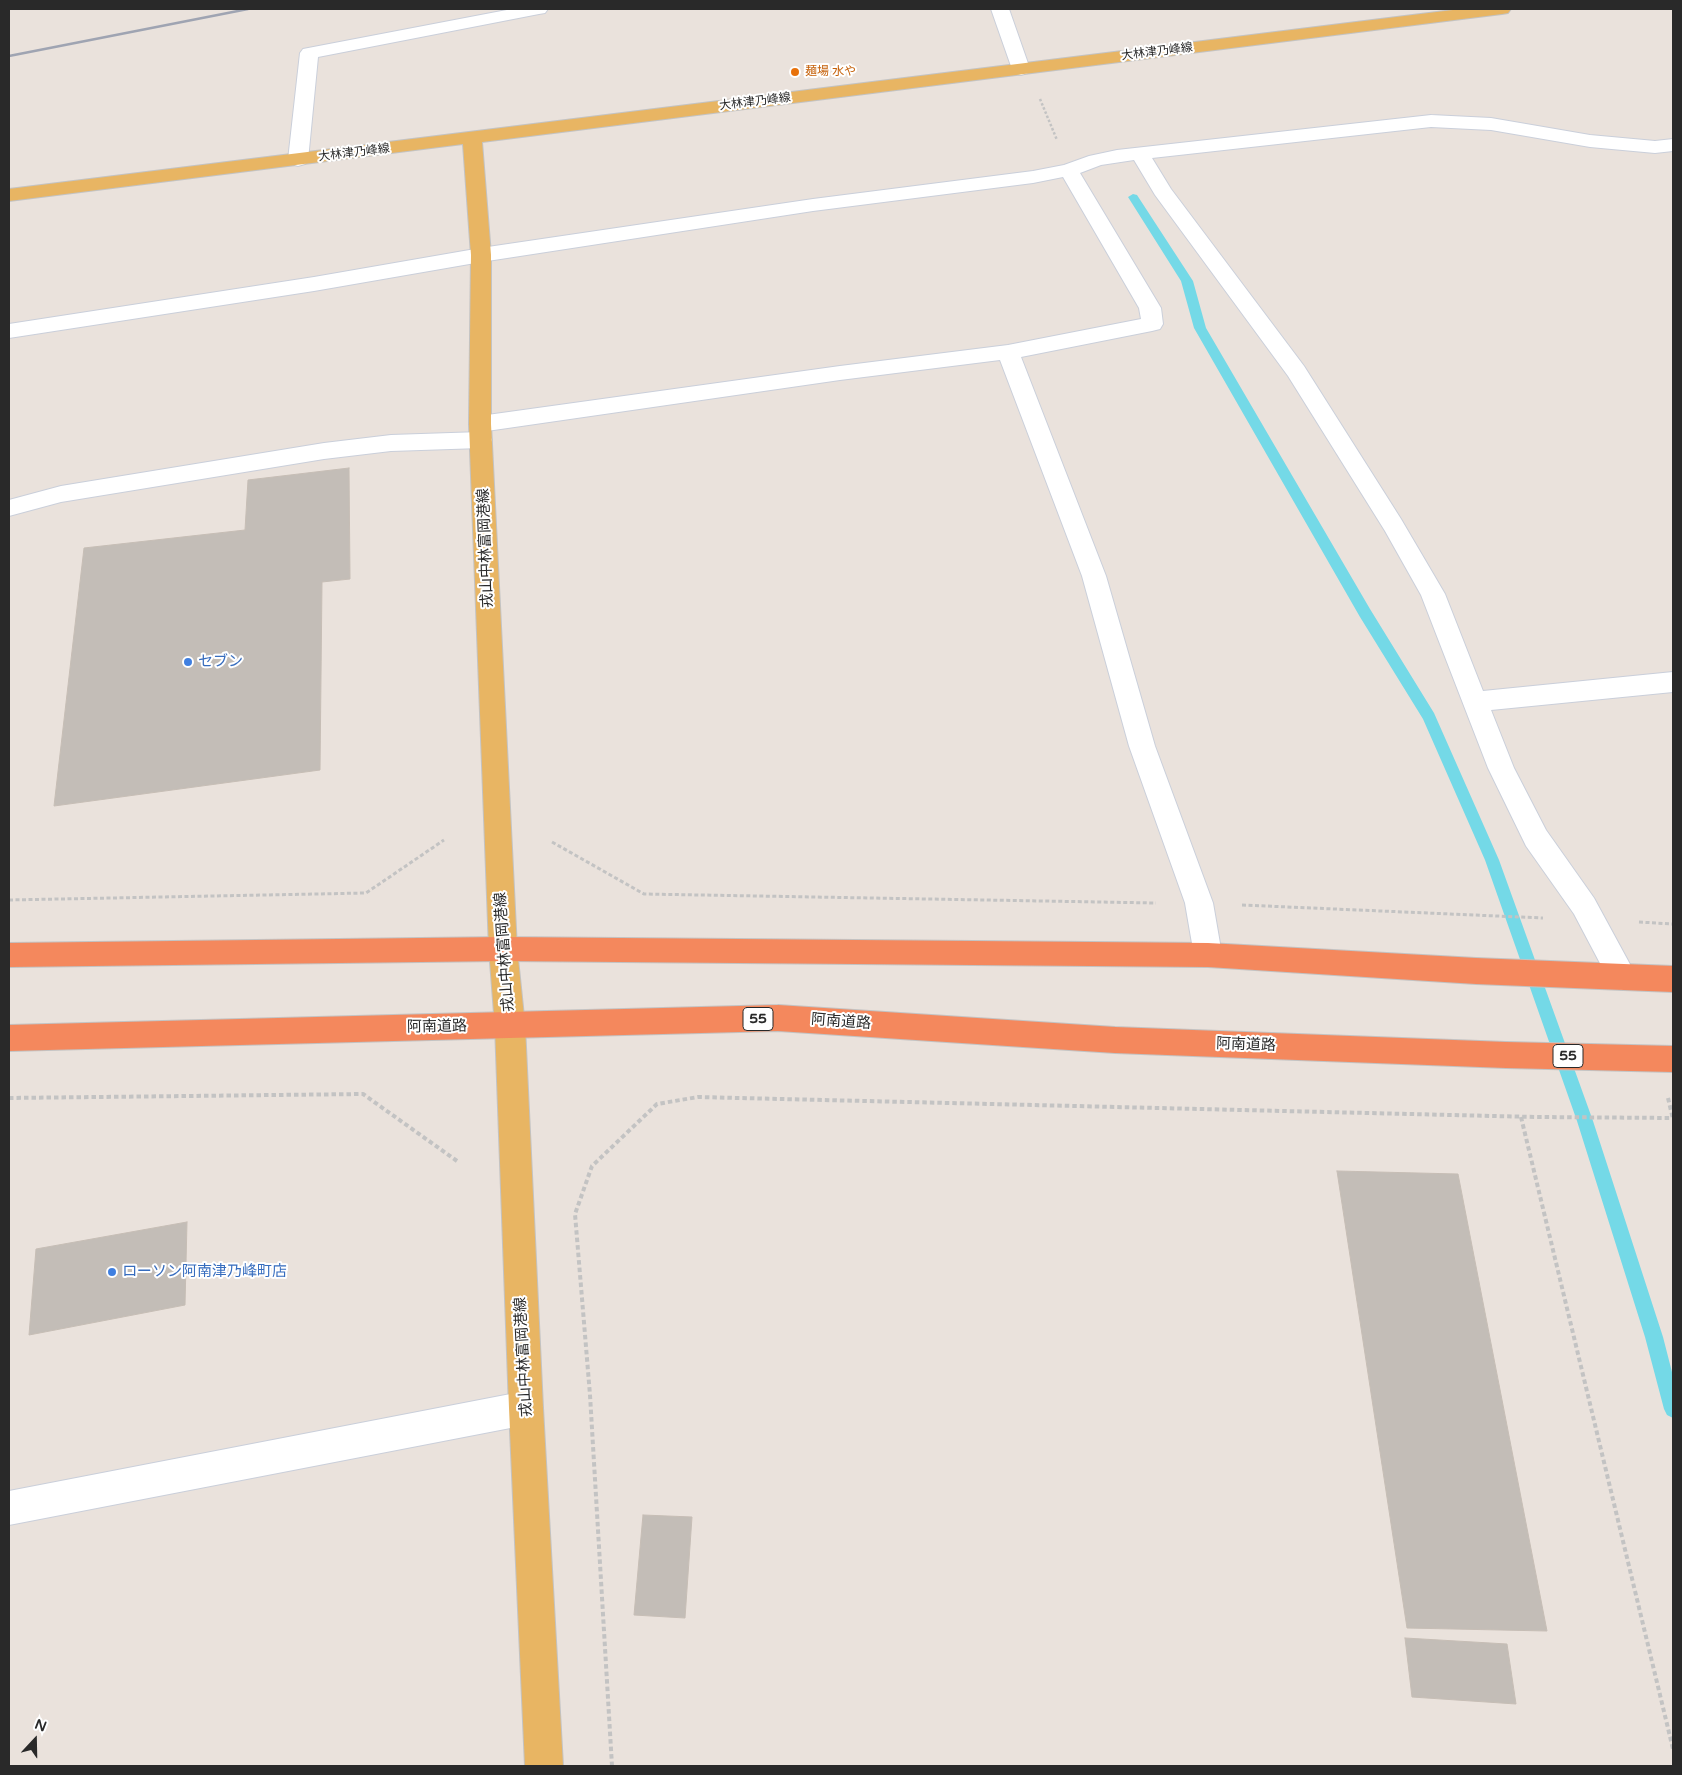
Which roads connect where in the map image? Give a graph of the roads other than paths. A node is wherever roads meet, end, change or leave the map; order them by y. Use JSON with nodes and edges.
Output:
{"nodes":[{"id":1,"x":539,"y":9,"type":"edge"},
{"id":2,"x":1000,"y":9,"type":"edge"},
{"id":3,"x":1502,"y":9,"type":"edge"},
{"id":4,"x":1021,"y":69,"type":"junction"},
{"id":5,"x":472,"y":138,"type":"junction"},
{"id":6,"x":1673,"y":145,"type":"edge"},
{"id":7,"x":1141,"y":155,"type":"junction"},
{"id":8,"x":298,"y":160,"type":"junction"},
{"id":9,"x":1070,"y":170,"type":"junction"},
{"id":10,"x":9,"y":195,"type":"edge"},
{"id":11,"x":480,"y":255,"type":"junction"},
{"id":12,"x":9,"y":331,"type":"edge"},
{"id":13,"x":1008,"y":352,"type":"junction"},
{"id":14,"x":481,"y":432,"type":"junction"},
{"id":15,"x":9,"y":508,"type":"edge"},
{"id":16,"x":1673,"y":682,"type":"edge"},
{"id":17,"x":1475,"y":702,"type":"junction"},
{"id":18,"x":503,"y":949,"type":"junction"},
{"id":19,"x":9,"y":954,"type":"edge"},
{"id":20,"x":1208,"y":955,"type":"junction"},
{"id":21,"x":1610,"y":976,"type":"junction"},
{"id":22,"x":1673,"y":980,"type":"edge"},
{"id":23,"x":510,"y":1026,"type":"junction"},
{"id":24,"x":9,"y":1038,"type":"edge"},
{"id":25,"x":1673,"y":1059,"type":"edge"},
{"id":26,"x":526,"y":1408,"type":"junction"},
{"id":27,"x":9,"y":1508,"type":"edge"},
{"id":28,"x":544,"y":1766,"type":"edge"}],
"edges":[{"from":1,"to":8,"type":"street"},
{"from":2,"to":4,"type":"street"},
{"from":3,"to":4,"type":"main road","name":"大林津乃峰線"},
{"from":4,"to":5,"type":"main road","name":"大林津乃峰線"},
{"from":5,"to":8,"type":"main road","name":"大林津乃峰線"},
{"from":5,"to":11,"type":"main road","name":"戎山中林富岡港線"},
{"from":6,"to":7,"type":"street"},
{"from":7,"to":9,"type":"street"},
{"from":7,"to":17,"type":"street"},
{"from":8,"to":10,"type":"main road","name":"大林津乃峰線"},
{"from":9,"to":11,"type":"street"},
{"from":9,"to":13,"type":"street"},
{"from":11,"to":12,"type":"street"},
{"from":11,"to":14,"type":"main road","name":"戎山中林富岡港線"},
{"from":13,"to":14,"type":"street"},
{"from":13,"to":20,"type":"street"},
{"from":14,"to":15,"type":"street"},
{"from":14,"to":18,"type":"main road","name":"戎山中林富岡港線"},
{"from":16,"to":17,"type":"street"},
{"from":17,"to":21,"type":"street"},
{"from":18,"to":19,"type":"highway"},
{"from":18,"to":20,"type":"highway"},
{"from":18,"to":23,"type":"main road","name":"戎山中林富岡港線"},
{"from":20,"to":21,"type":"highway"},
{"from":21,"to":22,"type":"highway"},
{"from":23,"to":24,"type":"highway","name":"阿南道路","number":"55"},
{"from":23,"to":25,"type":"highway","name":"阿南道路","number":"55"},
{"from":23,"to":26,"type":"main road","name":"戎山中林富岡港線"},
{"from":26,"to":27,"type":"street"},
{"from":26,"to":28,"type":"main road","name":"戎山中林富岡港線"}]}
